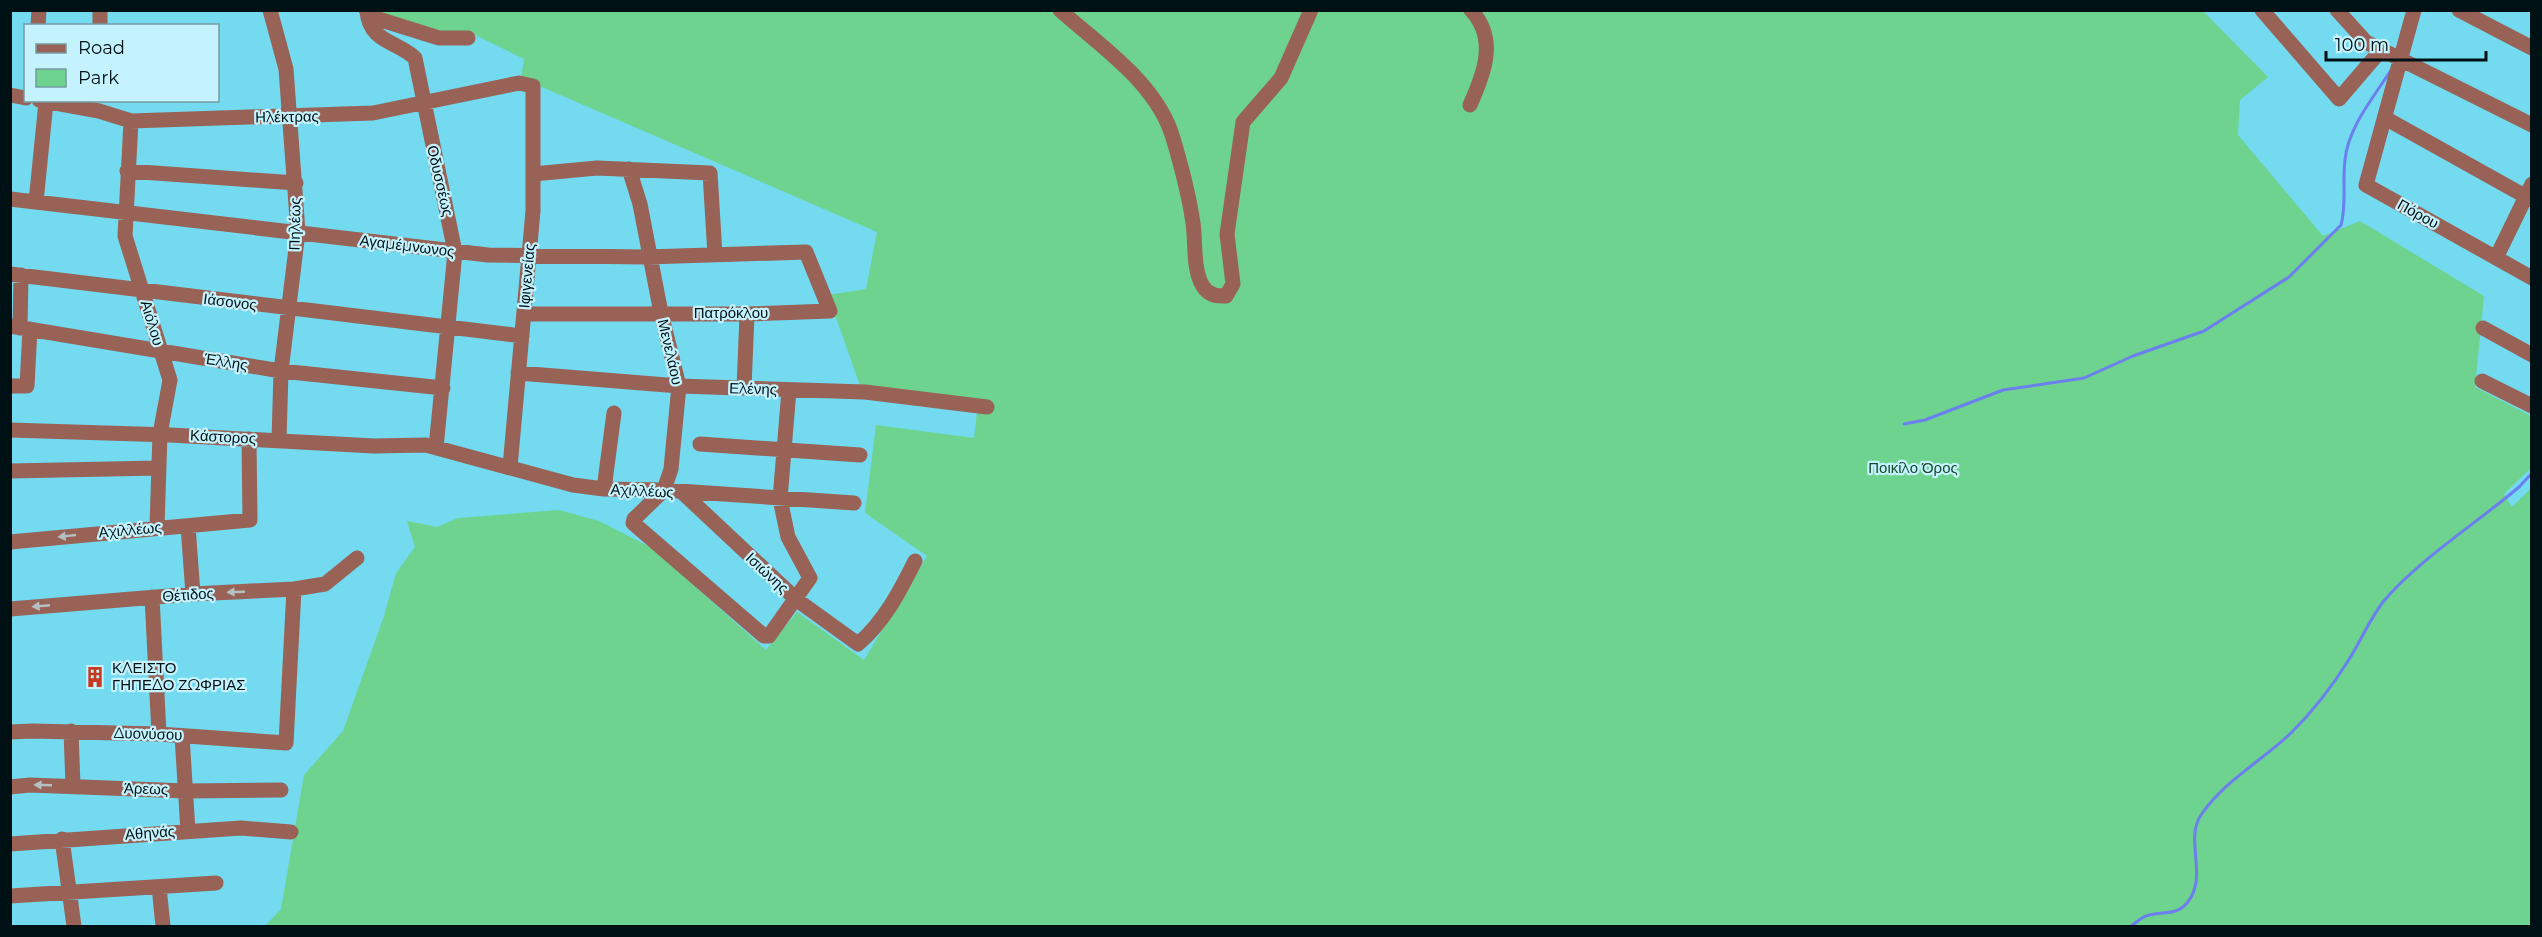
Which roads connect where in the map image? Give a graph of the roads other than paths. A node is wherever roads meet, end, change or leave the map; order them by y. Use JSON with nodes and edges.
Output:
{"nodes":[{"id":1,"x":270,"y":10,"type":"edge"},
{"id":2,"x":1060,"y":10,"type":"edge"},
{"id":3,"x":1311,"y":10,"type":"edge"},
{"id":4,"x":1471,"y":10,"type":"edge"},
{"id":5,"x":2262,"y":10,"type":"edge"},
{"id":6,"x":2337,"y":10,"type":"edge"},
{"id":7,"x":2414,"y":10,"type":"edge"},
{"id":8,"x":2459,"y":10,"type":"edge"},
{"id":9,"x":367,"y":11,"type":"edge"},
{"id":10,"x":468,"y":38,"type":"dead end"},
{"id":11,"x":2532,"y":48,"type":"edge"},
{"id":12,"x":2381,"y":50,"type":"junction"},
{"id":13,"x":2401,"y":61,"type":"junction"},
{"id":14,"x":533,"y":86,"type":"joint"},
{"id":15,"x":43,"y":102,"type":"edge"},
{"id":16,"x":54,"y":102,"type":"edge"},
{"id":17,"x":423,"y":105,"type":"junction"},
{"id":18,"x":1470,"y":105,"type":"dead end"},
{"id":19,"x":99,"y":106,"type":"edge"},
{"id":20,"x":289,"y":117,"type":"junction"},
{"id":21,"x":2385,"y":118,"type":"junction"},
{"id":22,"x":131,"y":121,"type":"junction"},
{"id":23,"x":2532,"y":125,"type":"edge"},
{"id":24,"x":629,"y":169,"type":"junction"},
{"id":25,"x":127,"y":171,"type":"junction"},
{"id":26,"x":534,"y":174,"type":"junction"},
{"id":27,"x":296,"y":183,"type":"junction"},
{"id":28,"x":2529,"y":194,"type":"edge"},
{"id":29,"x":10,"y":199,"type":"edge"},
{"id":30,"x":36,"y":202,"type":"junction"},
{"id":31,"x":124,"y":214,"type":"junction"},
{"id":32,"x":298,"y":232,"type":"junction"},
{"id":33,"x":455,"y":252,"type":"junction"},
{"id":34,"x":715,"y":255,"type":"junction"},
{"id":35,"x":529,"y":256,"type":"junction"},
{"id":36,"x":651,"y":257,"type":"junction"},
{"id":37,"x":2496,"y":258,"type":"junction"},
{"id":38,"x":16,"y":274,"type":"edge"},
{"id":39,"x":2532,"y":278,"type":"edge"},
{"id":40,"x":142,"y":292,"type":"junction"},
{"id":41,"x":289,"y":309,"type":"junction"},
{"id":42,"x":830,"y":311,"type":"joint"},
{"id":43,"x":661,"y":313,"type":"junction"},
{"id":44,"x":524,"y":314,"type":"junction"},
{"id":45,"x":747,"y":314,"type":"junction"},
{"id":46,"x":20,"y":328,"type":"edge"},
{"id":47,"x":2483,"y":328,"type":"dead end"},
{"id":48,"x":449,"y":329,"type":"junction"},
{"id":49,"x":522,"y":336,"type":"junction"},
{"id":50,"x":161,"y":351,"type":"junction"},
{"id":51,"x":2532,"y":355,"type":"edge"},
{"id":52,"x":281,"y":371,"type":"junction"},
{"id":53,"x":518,"y":373,"type":"junction"},
{"id":54,"x":2482,"y":381,"type":"dead end"},
{"id":55,"x":10,"y":386,"type":"edge"},
{"id":56,"x":679,"y":386,"type":"junction"},
{"id":57,"x":443,"y":388,"type":"junction"},
{"id":58,"x":744,"y":388,"type":"junction"},
{"id":59,"x":789,"y":390,"type":"junction"},
{"id":60,"x":2532,"y":406,"type":"edge"},
{"id":61,"x":987,"y":407,"type":"dead end"},
{"id":62,"x":614,"y":413,"type":"dead end"},
{"id":63,"x":10,"y":430,"type":"edge"},
{"id":64,"x":160,"y":434,"type":"junction"},
{"id":65,"x":249,"y":439,"type":"junction"},
{"id":66,"x":279,"y":440,"type":"junction"},
{"id":67,"x":700,"y":444,"type":"dead end"},
{"id":68,"x":436,"y":448,"type":"junction"},
{"id":69,"x":784,"y":449,"type":"junction"},
{"id":70,"x":860,"y":455,"type":"dead end"},
{"id":71,"x":510,"y":466,"type":"junction"},
{"id":72,"x":159,"y":468,"type":"junction"},
{"id":73,"x":10,"y":471,"type":"edge"},
{"id":74,"x":604,"y":489,"type":"junction"},
{"id":75,"x":664,"y":490,"type":"junction"},
{"id":76,"x":684,"y":493,"type":"junction"},
{"id":77,"x":780,"y":499,"type":"junction"},
{"id":78,"x":854,"y":502,"type":"dead end"},
{"id":79,"x":188,"y":526,"type":"junction"},
{"id":80,"x":157,"y":527,"type":"junction"},
{"id":81,"x":10,"y":542,"type":"edge"},
{"id":82,"x":357,"y":558,"type":"dead end"},
{"id":83,"x":915,"y":561,"type":"dead end"},
{"id":84,"x":294,"y":590,"type":"junction"},
{"id":85,"x":193,"y":594,"type":"junction"},
{"id":86,"x":152,"y":597,"type":"junction"},
{"id":87,"x":797,"y":600,"type":"junction"},
{"id":88,"x":10,"y":609,"type":"edge"},
{"id":89,"x":71,"y":731,"type":"junction"},
{"id":90,"x":10,"y":732,"type":"edge"},
{"id":91,"x":159,"y":734,"type":"junction"},
{"id":92,"x":182,"y":736,"type":"junction"},
{"id":93,"x":73,"y":786,"type":"junction"},
{"id":94,"x":10,"y":788,"type":"edge"},
{"id":95,"x":281,"y":790,"type":"dead end"},
{"id":96,"x":186,"y":791,"type":"junction"},
{"id":97,"x":188,"y":831,"type":"junction"},
{"id":98,"x":291,"y":832,"type":"dead end"},
{"id":99,"x":62,"y":839,"type":"junction"},
{"id":100,"x":10,"y":844,"type":"edge"},
{"id":101,"x":216,"y":884,"type":"dead end"},
{"id":102,"x":159,"y":887,"type":"junction"},
{"id":103,"x":69,"y":893,"type":"junction"},
{"id":104,"x":10,"y":896,"type":"edge"},
{"id":105,"x":74,"y":927,"type":"edge"},
{"id":106,"x":163,"y":927,"type":"edge"}],
"edges":[{"from":1,"to":20,"type":"street","name":"Πηλέως"},
{"from":2,"to":3,"type":"street"},
{"from":4,"to":18,"type":"street"},
{"from":5,"to":12,"type":"street"},
{"from":6,"to":12,"type":"street"},
{"from":7,"to":13,"type":"street"},
{"from":8,"to":11,"type":"street"},
{"from":9,"to":10,"type":"street"},
{"from":9,"to":17,"type":"street","name":"Οδυσσέως"},
{"from":12,"to":13,"type":"street"},
{"from":13,"to":21,"type":"street"},
{"from":13,"to":23,"type":"street"},
{"from":14,"to":17,"type":"street","name":"Ηλέκτρας"},
{"from":14,"to":26,"type":"street","name":"Ιφιγενείας"},
{"from":15,"to":30,"type":"street"},
{"from":16,"to":19,"type":"street","name":"Ηλέκτρας"},
{"from":17,"to":20,"type":"street","name":"Ηλέκτρας"},
{"from":17,"to":33,"type":"street","name":"Οδυσσέως"},
{"from":19,"to":22,"type":"street","name":"Ηλέκτρας"},
{"from":20,"to":22,"type":"street","name":"Ηλέκτρας"},
{"from":20,"to":27,"type":"street","name":"Πηλέως"},
{"from":21,"to":28,"type":"street"},
{"from":21,"to":37,"type":"street","name":"Πόρου"},
{"from":22,"to":25,"type":"street","name":"Αιόλου"},
{"from":24,"to":26,"type":"street"},
{"from":24,"to":34,"type":"street"},
{"from":24,"to":36,"type":"street","name":"Μενελάου"},
{"from":25,"to":27,"type":"street"},
{"from":25,"to":31,"type":"street","name":"Αιόλου"},
{"from":26,"to":35,"type":"street","name":"Ιφιγενείας"},
{"from":27,"to":32,"type":"street","name":"Πηλέως"},
{"from":28,"to":37,"type":"street"},
{"from":29,"to":30,"type":"street","name":"Αγαμέμνωνος"},
{"from":30,"to":31,"type":"street","name":"Αγαμέμνωνος"},
{"from":31,"to":32,"type":"street","name":"Αγαμέμνωνος"},
{"from":31,"to":40,"type":"street","name":"Αιόλου"},
{"from":32,"to":33,"type":"street","name":"Αγαμέμνωνος"},
{"from":32,"to":41,"type":"street","name":"Πηλέως"},
{"from":33,"to":35,"type":"street","name":"Αγαμέμνωνος"},
{"from":33,"to":48,"type":"street","name":"Οδυσσέως"},
{"from":34,"to":36,"type":"street","name":"Αγαμέμνωνος"},
{"from":34,"to":42,"type":"street","name":"Αγαμέμνωνος"},
{"from":35,"to":36,"type":"street","name":"Αγαμέμνωνος"},
{"from":35,"to":44,"type":"street","name":"Ιφιγενείας"},
{"from":36,"to":43,"type":"street","name":"Μενελάου"},
{"from":37,"to":39,"type":"street","name":"Πόρου"},
{"from":38,"to":40,"type":"street","name":"Ιάσονος"},
{"from":38,"to":46,"type":"street"},
{"from":40,"to":41,"type":"street","name":"Ιάσονος"},
{"from":40,"to":50,"type":"street","name":"Αιόλου"},
{"from":41,"to":48,"type":"street","name":"Ιάσονος"},
{"from":41,"to":52,"type":"street","name":"Πηλέως"},
{"from":42,"to":45,"type":"street","name":"Πατρόκλου"},
{"from":43,"to":44,"type":"street","name":"Πατρόκλου"},
{"from":43,"to":45,"type":"street","name":"Πατρόκλου"},
{"from":43,"to":56,"type":"street","name":"Μενελάου"},
{"from":44,"to":49,"type":"street","name":"Ιφιγενείας"},
{"from":45,"to":58,"type":"street"},
{"from":46,"to":50,"type":"street","name":"Έλλης"},
{"from":46,"to":55,"type":"street"},
{"from":47,"to":51,"type":"street"},
{"from":48,"to":49,"type":"street","name":"Ιάσονος"},
{"from":48,"to":57,"type":"street","name":"Οδυσσέως"},
{"from":49,"to":53,"type":"street","name":"Ιφιγενείας"},
{"from":50,"to":52,"type":"street","name":"Έλλης"},
{"from":50,"to":64,"type":"street","name":"Αιόλου"},
{"from":52,"to":57,"type":"street","name":"Έλλης"},
{"from":52,"to":66,"type":"street","name":"Πηλέως"},
{"from":53,"to":56,"type":"street","name":"Ελένης"},
{"from":53,"to":71,"type":"street","name":"Ιφιγενείας"},
{"from":54,"to":60,"type":"street"},
{"from":56,"to":58,"type":"street","name":"Ελένης"},
{"from":56,"to":75,"type":"street","name":"Μενελάου"},
{"from":57,"to":68,"type":"street","name":"Οδυσσέως"},
{"from":58,"to":59,"type":"street","name":"Ελένης"},
{"from":59,"to":61,"type":"street","name":"Ελένης"},
{"from":59,"to":69,"type":"street"},
{"from":62,"to":74,"type":"street"},
{"from":63,"to":64,"type":"street","name":"Κάστορος"},
{"from":64,"to":65,"type":"street","name":"Κάστορος"},
{"from":64,"to":72,"type":"street","name":"Αιόλου"},
{"from":65,"to":66,"type":"street","name":"Κάστορος"},
{"from":65,"to":79,"type":"street","name":"Αχιλλέως"},
{"from":66,"to":68,"type":"street","name":"Κάστορος"},
{"from":67,"to":69,"type":"street"},
{"from":68,"to":71,"type":"street","name":"Αχιλλέως"},
{"from":69,"to":70,"type":"street"},
{"from":69,"to":77,"type":"street"},
{"from":71,"to":74,"type":"street","name":"Αχιλλέως"},
{"from":72,"to":73,"type":"street"},
{"from":72,"to":80,"type":"street","name":"Αιόλου"},
{"from":74,"to":75,"type":"street","name":"Αχιλλέως"},
{"from":75,"to":76,"type":"street","name":"Αχιλλέως"},
{"from":75,"to":87,"type":"street"},
{"from":76,"to":77,"type":"street","name":"Αχιλλέως"},
{"from":76,"to":87,"type":"street","name":"Ισιώνης"},
{"from":77,"to":78,"type":"street","name":"Αχιλλέως"},
{"from":77,"to":87,"type":"street"},
{"from":79,"to":80,"type":"street","name":"Αχιλλέως"},
{"from":79,"to":85,"type":"street"},
{"from":80,"to":81,"type":"street","name":"Αχιλλέως","one_way":true},
{"from":82,"to":84,"type":"street","name":"Θέτιδος"},
{"from":83,"to":87,"type":"street","name":"Ισιώνης"},
{"from":84,"to":85,"type":"street","name":"Θέτιδος","one_way":true},
{"from":84,"to":92,"type":"street","name":"Δυονύσου"},
{"from":85,"to":86,"type":"street","name":"Θέτιδος"},
{"from":86,"to":88,"type":"street","name":"Θέτιδος","one_way":true},
{"from":86,"to":91,"type":"street"},
{"from":89,"to":90,"type":"street","name":"Δυονύσου"},
{"from":89,"to":91,"type":"street","name":"Δυονύσου"},
{"from":89,"to":93,"type":"street"},
{"from":91,"to":92,"type":"street","name":"Δυονύσου"},
{"from":92,"to":96,"type":"street"},
{"from":93,"to":94,"type":"street","name":"Άρεως","one_way":true},
{"from":93,"to":96,"type":"street","name":"Άρεως"},
{"from":95,"to":96,"type":"street","name":"Άρεως"},
{"from":96,"to":97,"type":"street"},
{"from":97,"to":98,"type":"street","name":"Αθηνάς"},
{"from":97,"to":99,"type":"street","name":"Αθηνάς"},
{"from":99,"to":100,"type":"street","name":"Αθηνάς"},
{"from":99,"to":103,"type":"street"},
{"from":101,"to":102,"type":"street"},
{"from":102,"to":103,"type":"street"},
{"from":102,"to":106,"type":"street"},
{"from":103,"to":104,"type":"street"},
{"from":103,"to":105,"type":"street"}]}
